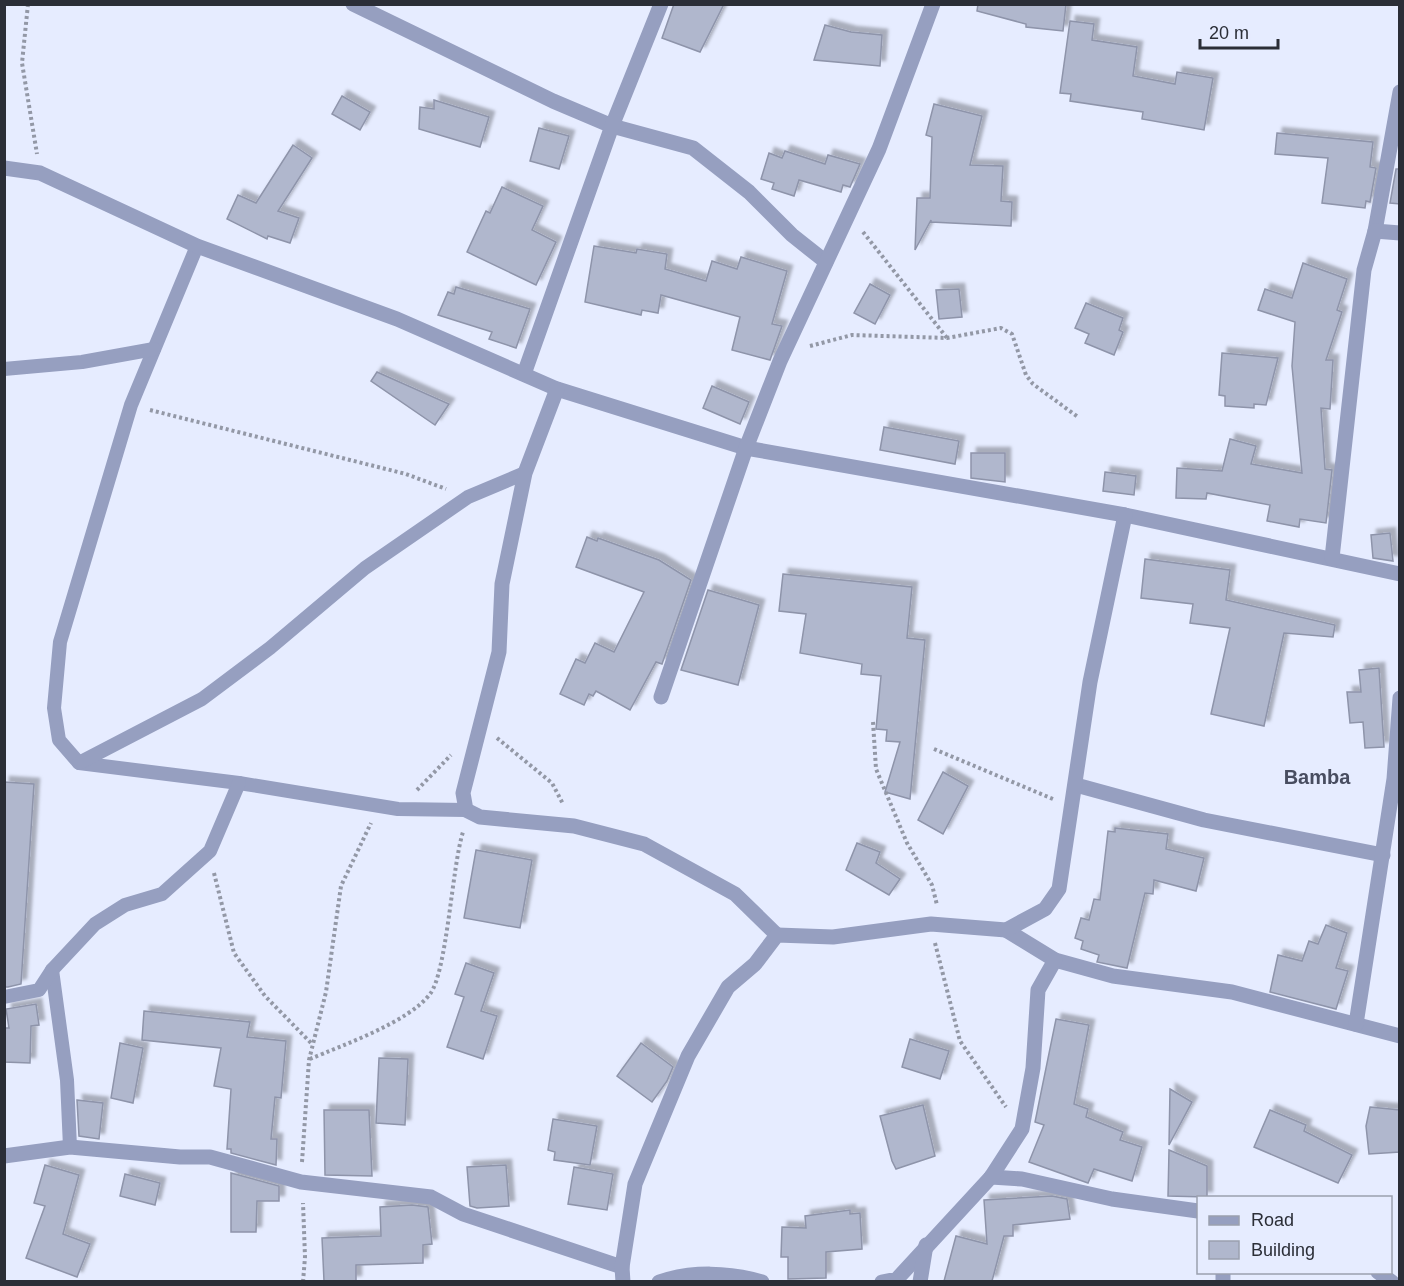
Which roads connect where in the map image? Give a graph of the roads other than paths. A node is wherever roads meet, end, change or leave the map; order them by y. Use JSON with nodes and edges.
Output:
{"nodes":[{"id":1,"x":353,"y":4,"type":"edge"},
{"id":2,"x":661,"y":4,"type":"edge"},
{"id":3,"x":933,"y":4,"type":"edge"},
{"id":4,"x":1400,"y":93,"type":"edge"},
{"id":5,"x":612,"y":126,"type":"junction"},
{"id":6,"x":4,"y":168,"type":"edge"},
{"id":7,"x":1375,"y":231,"type":"junction"},
{"id":8,"x":1400,"y":233,"type":"edge"},
{"id":9,"x":197,"y":246,"type":"junction"},
{"id":10,"x":825,"y":262,"type":"junction"},
{"id":11,"x":154,"y":349,"type":"junction"},
{"id":12,"x":4,"y":369,"type":"edge"},
{"id":13,"x":524,"y":374,"type":"junction"},
{"id":14,"x":557,"y":389,"type":"junction"},
{"id":15,"x":746,"y":448,"type":"junction"},
{"id":16,"x":525,"y":473,"type":"junction"},
{"id":17,"x":1125,"y":515,"type":"junction"},
{"id":18,"x":1332,"y":558,"type":"junction"},
{"id":19,"x":1400,"y":574,"type":"edge"},
{"id":20,"x":660,"y":697,"type":"dead end"},
{"id":21,"x":1400,"y":698,"type":"edge"},
{"id":22,"x":79,"y":763,"type":"junction"},
{"id":23,"x":239,"y":783,"type":"junction"},
{"id":24,"x":1077,"y":785,"type":"junction"},
{"id":25,"x":466,"y":810,"type":"junction"},
{"id":26,"x":1383,"y":855,"type":"junction"},
{"id":27,"x":1006,"y":930,"type":"junction"},
{"id":28,"x":777,"y":935,"type":"junction"},
{"id":29,"x":1054,"y":960,"type":"junction"},
{"id":30,"x":52,"y":970,"type":"junction"},
{"id":31,"x":4,"y":997,"type":"edge"},
{"id":32,"x":1356,"y":1024,"type":"junction"},
{"id":33,"x":1400,"y":1036,"type":"edge"},
{"id":34,"x":70,"y":1147,"type":"junction"},
{"id":35,"x":4,"y":1156,"type":"edge"},
{"id":36,"x":991,"y":1177,"type":"junction"},
{"id":37,"x":1197,"y":1211,"type":"edge"},
{"id":38,"x":926,"y":1245,"type":"junction"},
{"id":39,"x":623,"y":1274,"type":"edge"},
{"id":40,"x":659,"y":1281,"type":"edge"},
{"id":41,"x":762,"y":1281,"type":"edge"},
{"id":42,"x":882,"y":1281,"type":"edge"},
{"id":43,"x":920,"y":1281,"type":"edge"}],
"edges":[{"from":1,"to":5,"type":"street"},
{"from":2,"to":5,"type":"street"},
{"from":3,"to":10,"type":"street"},
{"from":4,"to":7,"type":"street"},
{"from":5,"to":10,"type":"street"},
{"from":5,"to":13,"type":"street"},
{"from":6,"to":9,"type":"street"},
{"from":7,"to":8,"type":"street"},
{"from":7,"to":18,"type":"street"},
{"from":9,"to":11,"type":"lane"},
{"from":9,"to":13,"type":"street"},
{"from":10,"to":15,"type":"street"},
{"from":11,"to":12,"type":"lane"},
{"from":11,"to":22,"type":"lane"},
{"from":13,"to":14,"type":"street"},
{"from":14,"to":15,"type":"street"},
{"from":14,"to":16,"type":"street"},
{"from":15,"to":17,"type":"street"},
{"from":15,"to":20,"type":"street"},
{"from":16,"to":22,"type":"lane"},
{"from":16,"to":25,"type":"street"},
{"from":17,"to":18,"type":"street"},
{"from":17,"to":24,"type":"street"},
{"from":18,"to":19,"type":"street"},
{"from":21,"to":26,"type":"street"},
{"from":22,"to":23,"type":"lane"},
{"from":23,"to":25,"type":"lane"},
{"from":23,"to":30,"type":"lane"},
{"from":24,"to":26,"type":"street"},
{"from":24,"to":27,"type":"street"},
{"from":25,"to":28,"type":"street"},
{"from":26,"to":32,"type":"street"},
{"from":27,"to":28,"type":"street"},
{"from":27,"to":29,"type":"street"},
{"from":28,"to":39,"type":"street"},
{"from":29,"to":32,"type":"street"},
{"from":29,"to":36,"type":"street"},
{"from":30,"to":31,"type":"lane"},
{"from":30,"to":34,"type":"lane"},
{"from":32,"to":33,"type":"street"},
{"from":34,"to":35,"type":"street"},
{"from":34,"to":39,"type":"street"},
{"from":36,"to":37,"type":"street"},
{"from":36,"to":38,"type":"street"},
{"from":38,"to":42,"type":"street"},
{"from":38,"to":43,"type":"street"},
{"from":40,"to":41,"type":"street"}]}
